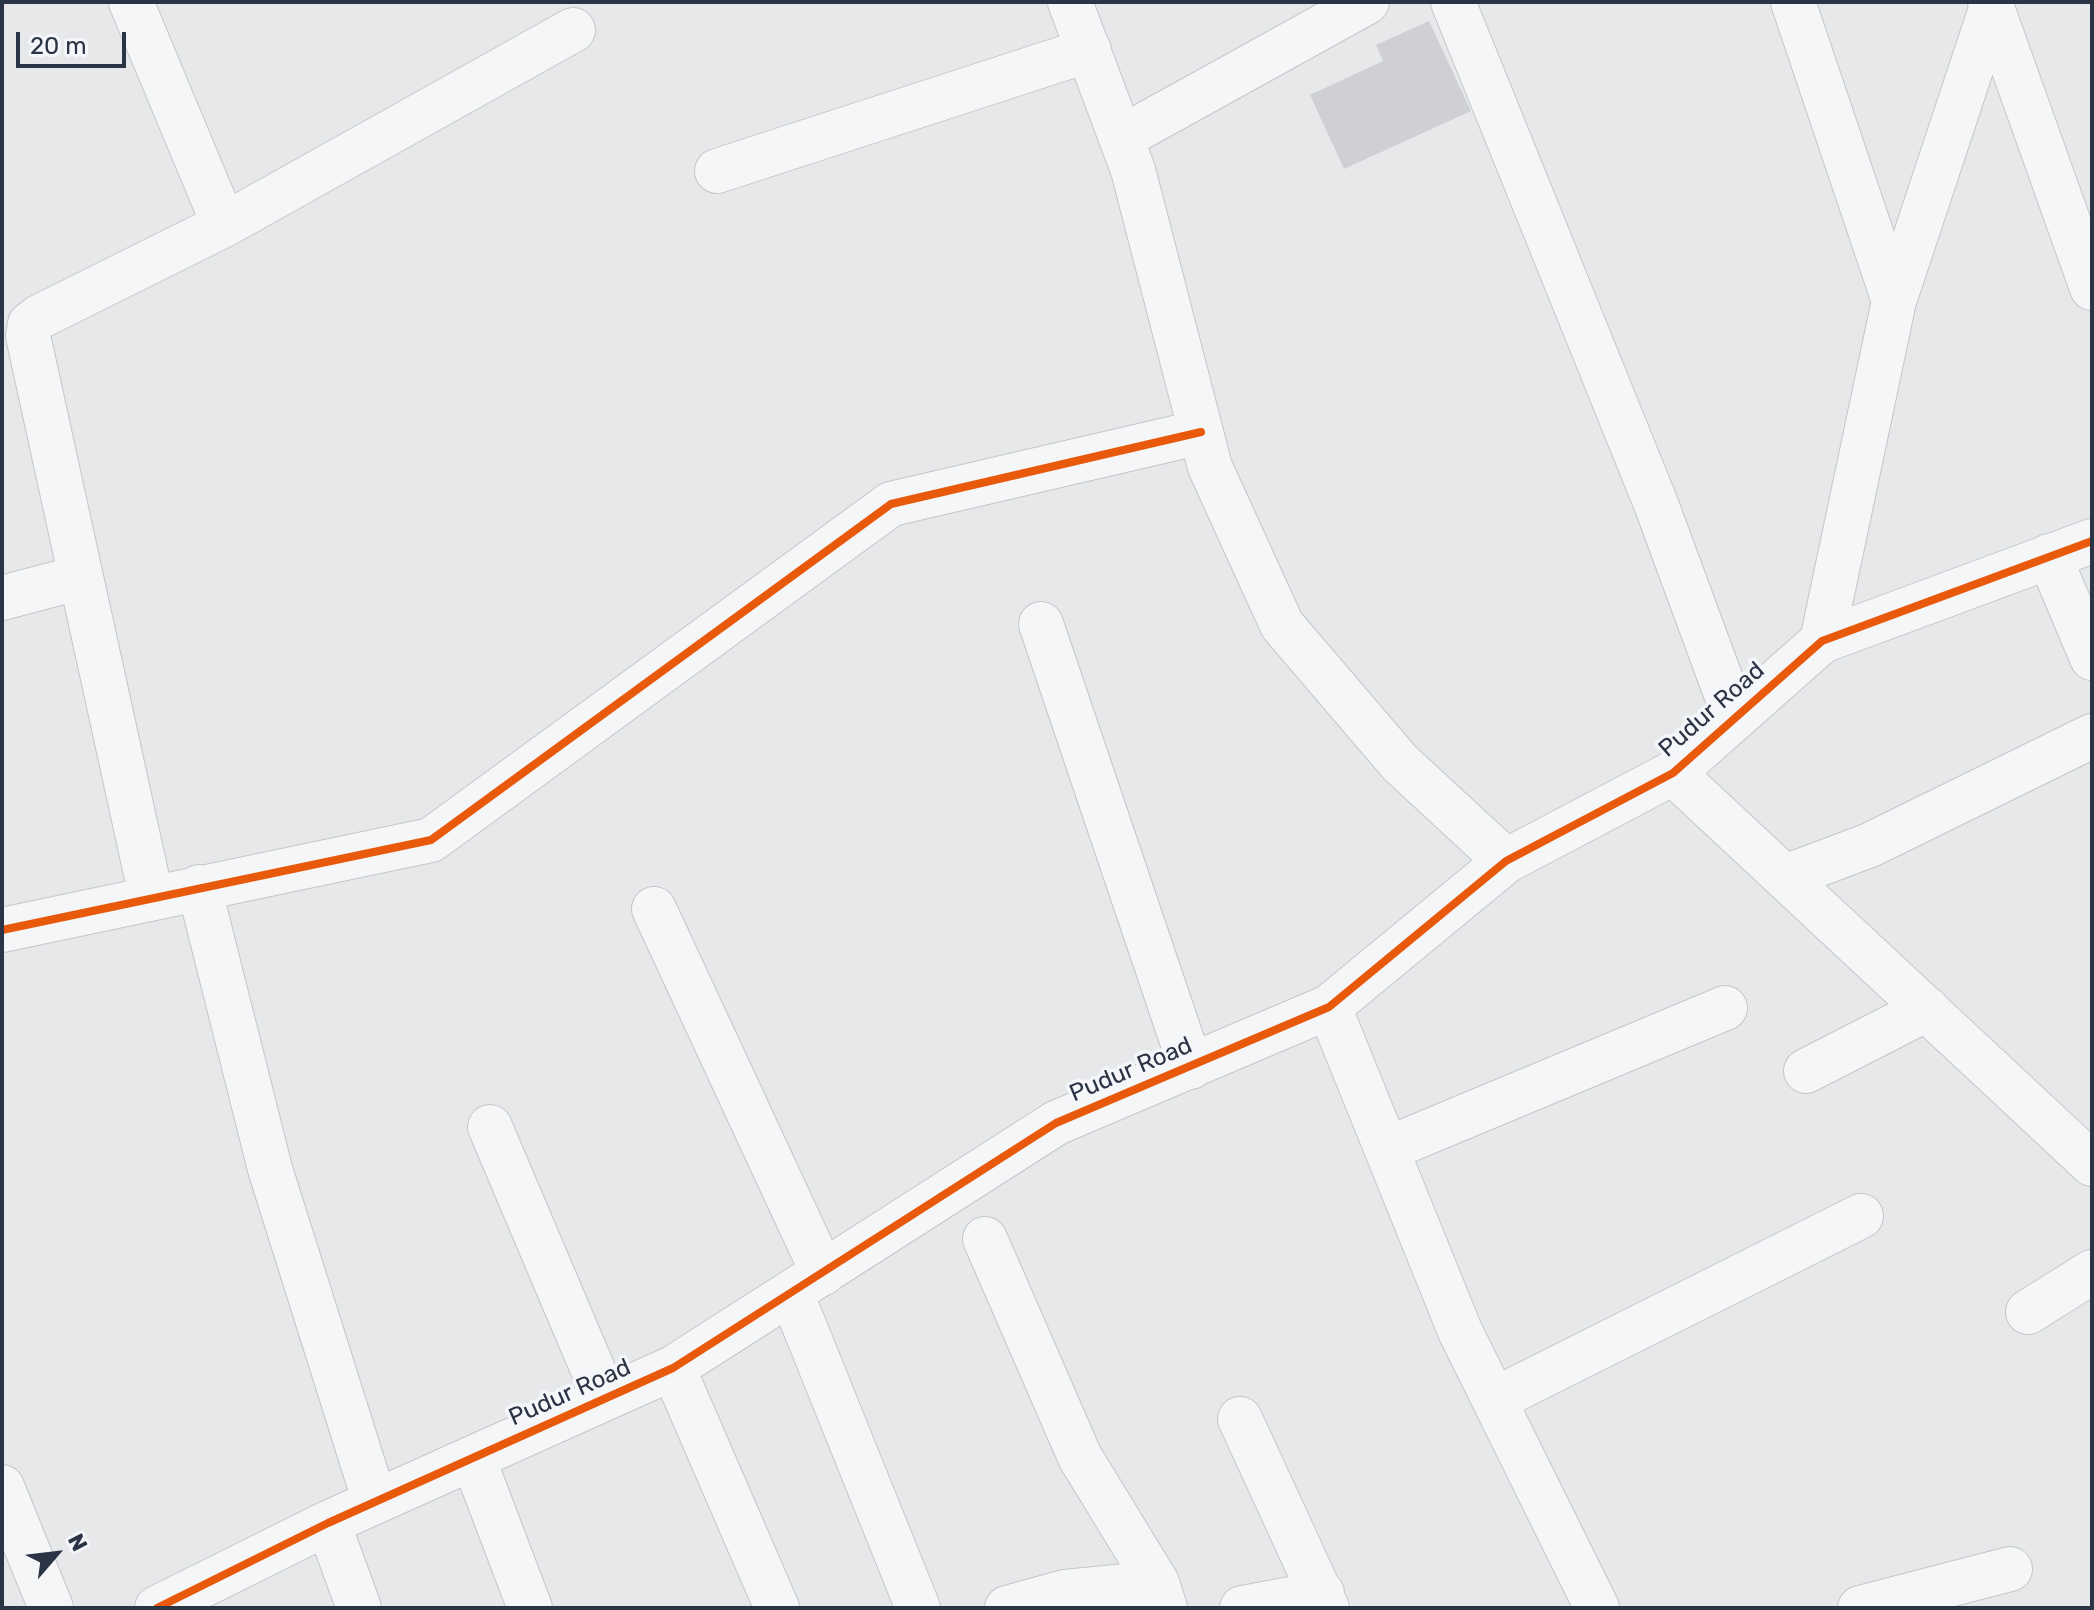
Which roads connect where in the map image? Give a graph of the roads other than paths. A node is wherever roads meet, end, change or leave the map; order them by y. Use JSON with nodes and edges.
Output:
{"nodes":[{"id":1,"x":131,"y":2,"type":"edge"},
{"id":2,"x":1070,"y":2,"type":"edge"},
{"id":3,"x":1367,"y":2,"type":"edge"},
{"id":4,"x":1453,"y":2,"type":"edge"},
{"id":5,"x":1793,"y":2,"type":"edge"},
{"id":6,"x":1991,"y":4,"type":"edge"},
{"id":7,"x":573,"y":30,"type":"dead end"},
{"id":8,"x":1089,"y":50,"type":"junction"},
{"id":9,"x":1121,"y":138,"type":"junction"},
{"id":10,"x":717,"y":171,"type":"dead end"},
{"id":11,"x":224,"y":225,"type":"junction"},
{"id":12,"x":2092,"y":288,"type":"edge"},
{"id":13,"x":1894,"y":301,"type":"junction"},
{"id":14,"x":1201,"y":432,"type":"junction"},
{"id":15,"x":2092,"y":541,"type":"edge"},
{"id":16,"x":2049,"y":556,"type":"junction"},
{"id":17,"x":81,"y":577,"type":"junction"},
{"id":18,"x":2,"y":598,"type":"edge"},
{"id":19,"x":1041,"y":624,"type":"dead end"},
{"id":20,"x":1822,"y":641,"type":"junction"},
{"id":21,"x":2092,"y":658,"type":"edge"},
{"id":22,"x":1735,"y":718,"type":"junction"},
{"id":23,"x":2092,"y":736,"type":"edge"},
{"id":24,"x":1673,"y":773,"type":"junction"},
{"id":25,"x":1506,"y":861,"type":"junction"},
{"id":26,"x":1785,"y":877,"type":"junction"},
{"id":27,"x":199,"y":887,"type":"junction"},
{"id":28,"x":151,"y":896,"type":"junction"},
{"id":29,"x":654,"y":909,"type":"dead end"},
{"id":30,"x":2,"y":930,"type":"edge"},
{"id":31,"x":1329,"y":1007,"type":"junction"},
{"id":32,"x":1725,"y":1008,"type":"dead end"},
{"id":33,"x":1927,"y":1009,"type":"junction"},
{"id":34,"x":1191,"y":1067,"type":"junction"},
{"id":35,"x":1806,"y":1071,"type":"dead end"},
{"id":36,"x":490,"y":1127,"type":"dead end"},
{"id":37,"x":1387,"y":1149,"type":"junction"},
{"id":38,"x":2092,"y":1164,"type":"edge"},
{"id":39,"x":1861,"y":1216,"type":"dead end"},
{"id":40,"x":985,"y":1239,"type":"dead end"},
{"id":41,"x":2092,"y":1272,"type":"edge"},
{"id":42,"x":807,"y":1283,"type":"junction"},
{"id":43,"x":2028,"y":1312,"type":"dead end"},
{"id":44,"x":673,"y":1368,"type":"junction"},
{"id":45,"x":605,"y":1398,"type":"junction"},
{"id":46,"x":1494,"y":1400,"type":"junction"},
{"id":47,"x":1240,"y":1419,"type":"dead end"},
{"id":48,"x":473,"y":1458,"type":"junction"},
{"id":49,"x":2,"y":1487,"type":"edge"},
{"id":50,"x":375,"y":1502,"type":"junction"},
{"id":51,"x":328,"y":1523,"type":"junction"},
{"id":52,"x":2010,"y":1569,"type":"dead end"},
{"id":53,"x":1161,"y":1596,"type":"edge"},
{"id":54,"x":1325,"y":1600,"type":"edge"},
{"id":55,"x":51,"y":1608,"type":"edge"},
{"id":56,"x":157,"y":1608,"type":"edge"},
{"id":57,"x":359,"y":1608,"type":"edge"},
{"id":58,"x":530,"y":1608,"type":"edge"},
{"id":59,"x":777,"y":1608,"type":"edge"},
{"id":60,"x":918,"y":1608,"type":"edge"},
{"id":61,"x":1007,"y":1608,"type":"edge"},
{"id":62,"x":1242,"y":1608,"type":"edge"},
{"id":63,"x":1597,"y":1608,"type":"edge"},
{"id":64,"x":1860,"y":1608,"type":"edge"}],
"edges":[{"from":1,"to":11,"type":"street"},
{"from":2,"to":8,"type":"street"},
{"from":3,"to":9,"type":"street"},
{"from":4,"to":22,"type":"street"},
{"from":5,"to":13,"type":"street"},
{"from":6,"to":12,"type":"street"},
{"from":6,"to":13,"type":"street"},
{"from":7,"to":11,"type":"street"},
{"from":8,"to":9,"type":"street"},
{"from":8,"to":10,"type":"street"},
{"from":9,"to":14,"type":"street"},
{"from":11,"to":17,"type":"street"},
{"from":13,"to":20,"type":"street"},
{"from":14,"to":25,"type":"street"},
{"from":14,"to":27,"type":"street"},
{"from":15,"to":16,"type":"street","name":"Pudur Road"},
{"from":16,"to":20,"type":"street","name":"Pudur Road"},
{"from":16,"to":21,"type":"street"},
{"from":17,"to":18,"type":"street"},
{"from":17,"to":28,"type":"street"},
{"from":19,"to":34,"type":"street"},
{"from":20,"to":22,"type":"street","name":"Pudur Road"},
{"from":22,"to":24,"type":"street","name":"Pudur Road"},
{"from":23,"to":26,"type":"street"},
{"from":24,"to":25,"type":"street","name":"Pudur Road"},
{"from":24,"to":26,"type":"street"},
{"from":25,"to":31,"type":"street","name":"Pudur Road"},
{"from":26,"to":33,"type":"street"},
{"from":27,"to":28,"type":"street"},
{"from":27,"to":50,"type":"street"},
{"from":28,"to":30,"type":"street"},
{"from":29,"to":42,"type":"street"},
{"from":31,"to":34,"type":"street","name":"Pudur Road"},
{"from":31,"to":37,"type":"street"},
{"from":32,"to":37,"type":"street"},
{"from":33,"to":35,"type":"street"},
{"from":33,"to":38,"type":"street"},
{"from":34,"to":42,"type":"street","name":"Pudur Road"},
{"from":36,"to":45,"type":"street"},
{"from":37,"to":46,"type":"street"},
{"from":39,"to":46,"type":"street"},
{"from":40,"to":53,"type":"street"},
{"from":41,"to":43,"type":"street"},
{"from":42,"to":44,"type":"street","name":"Pudur Road"},
{"from":42,"to":60,"type":"street"},
{"from":44,"to":45,"type":"street","name":"Pudur Road"},
{"from":44,"to":59,"type":"street"},
{"from":45,"to":48,"type":"street","name":"Pudur Road"},
{"from":46,"to":63,"type":"street"},
{"from":47,"to":54,"type":"street"},
{"from":48,"to":50,"type":"street","name":"Pudur Road"},
{"from":48,"to":58,"type":"street"},
{"from":49,"to":55,"type":"street"},
{"from":50,"to":51,"type":"street","name":"Pudur Road"},
{"from":51,"to":56,"type":"street","name":"Pudur Road"},
{"from":51,"to":57,"type":"street"},
{"from":52,"to":64,"type":"street"},
{"from":53,"to":61,"type":"street"},
{"from":54,"to":62,"type":"street"}]}
